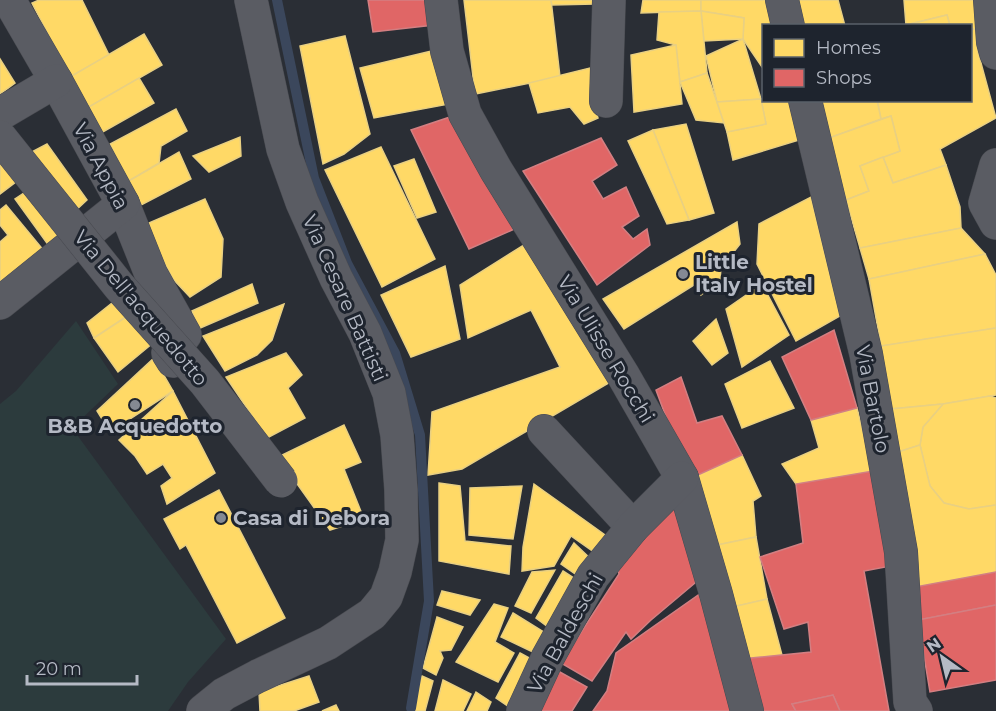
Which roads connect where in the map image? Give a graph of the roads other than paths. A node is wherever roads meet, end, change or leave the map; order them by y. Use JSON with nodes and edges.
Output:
{"nodes":[{"id":1,"x":9,"y":0,"type":"edge"},
{"id":2,"x":251,"y":0,"type":"edge"},
{"id":3,"x":441,"y":0,"type":"edge"},
{"id":4,"x":609,"y":0,"type":"edge"},
{"id":5,"x":782,"y":0,"type":"edge"},
{"id":6,"x":990,"y":0,"type":"edge"},
{"id":7,"x":788,"y":24,"type":"edge"},
{"id":8,"x":996,"y":53,"type":"edge"},
{"id":9,"x":56,"y":81,"type":"junction"},
{"id":10,"x":606,"y":101,"type":"dead end"},
{"id":11,"x":805,"y":102,"type":"edge"},
{"id":12,"x":0,"y":114,"type":"edge"},
{"id":13,"x":0,"y":137,"type":"edge"},
{"id":14,"x":996,"y":165,"type":"edge"},
{"id":15,"x":123,"y":204,"type":"junction"},
{"id":16,"x":996,"y":223,"type":"edge"},
{"id":17,"x":0,"y":303,"type":"edge"},
{"id":18,"x":179,"y":348,"type":"dead end"},
{"id":19,"x":544,"y":431,"type":"dead end"},
{"id":20,"x":682,"y":478,"type":"junction"},
{"id":21,"x":281,"y":481,"type":"dead end"},
{"id":22,"x":633,"y":527,"type":"junction"},
{"id":23,"x":913,"y":706,"type":"edge"},
{"id":24,"x":203,"y":711,"type":"edge"},
{"id":25,"x":523,"y":711,"type":"edge"},
{"id":26,"x":747,"y":711,"type":"edge"}],
"edges":[{"from":1,"to":9,"type":"street","name":"Via Appia"},
{"from":2,"to":24,"type":"street","name":"Via Cesare Battisti"},
{"from":3,"to":20,"type":"street","name":"Via Ulisse Rocchi"},
{"from":4,"to":10,"type":"street"},
{"from":5,"to":7,"type":"street"},
{"from":6,"to":8,"type":"street"},
{"from":9,"to":12,"type":"street"},
{"from":9,"to":15,"type":"street","name":"Via Appia"},
{"from":11,"to":23,"type":"street","name":"Via Bartolo"},
{"from":13,"to":21,"type":"street","name":"Via Dell'acquedotto","bridge":true},
{"from":14,"to":16,"type":"street"},
{"from":15,"to":17,"type":"street"},
{"from":15,"to":18,"type":"street","name":"Via Appia"},
{"from":19,"to":22,"type":"street"},
{"from":20,"to":22,"type":"street","name":"Via Baldeschi"},
{"from":20,"to":26,"type":"street","name":"Via Ulisse Rocchi"},
{"from":22,"to":25,"type":"street","name":"Via Baldeschi"}]}
